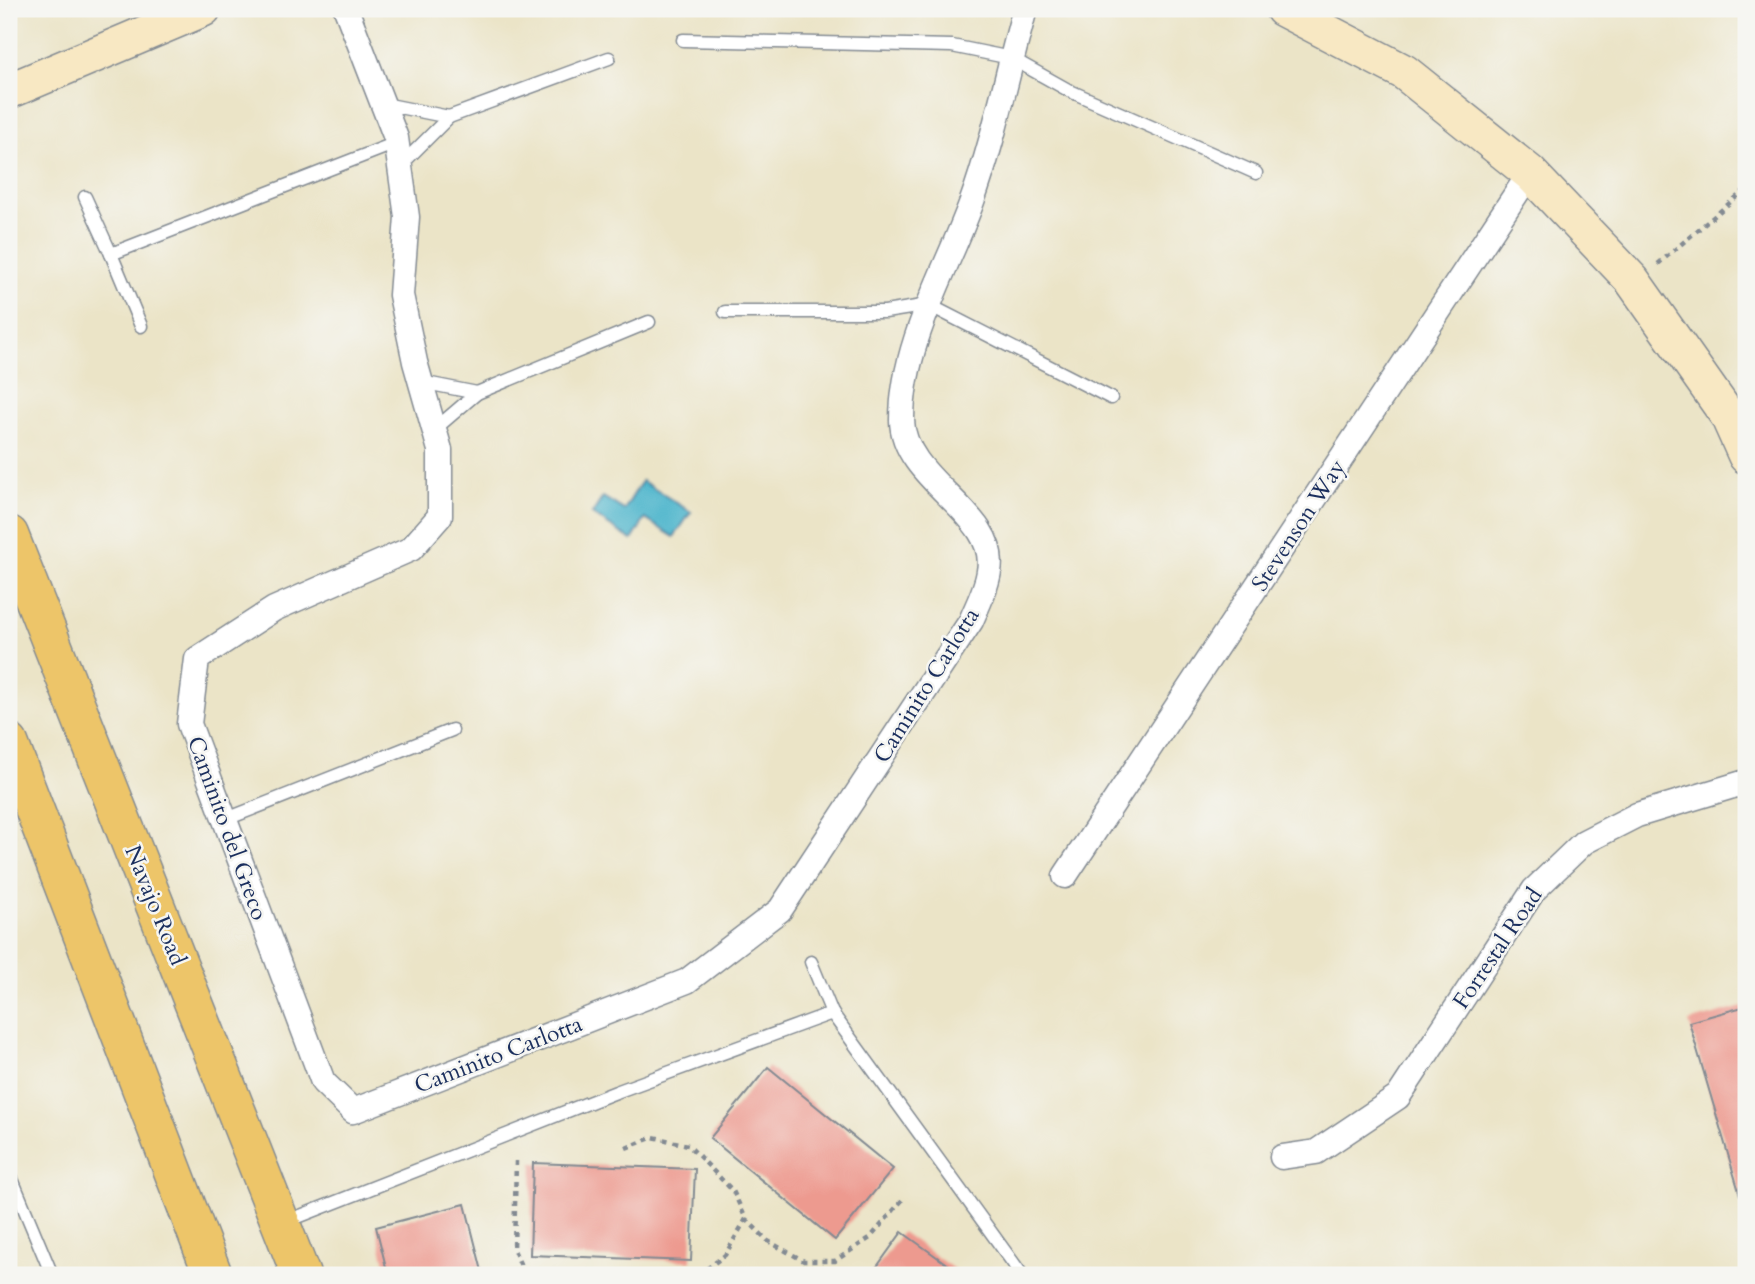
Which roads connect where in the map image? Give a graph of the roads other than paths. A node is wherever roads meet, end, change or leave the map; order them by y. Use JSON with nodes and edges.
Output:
{"nodes":[{"id":1,"x":203,"y":9,"type":"edge"},
{"id":2,"x":346,"y":9,"type":"edge"},
{"id":3,"x":1025,"y":9,"type":"edge"},
{"id":4,"x":1283,"y":9,"type":"edge"},
{"id":5,"x":683,"y":40,"type":"dead end"},
{"id":6,"x":609,"y":58,"type":"dead end"},
{"id":7,"x":1011,"y":58,"type":"junction"},
{"id":8,"x":9,"y":91,"type":"edge"},
{"id":9,"x":383,"y":104,"type":"junction"},
{"id":10,"x":449,"y":117,"type":"junction"},
{"id":11,"x":398,"y":154,"type":"junction"},
{"id":12,"x":1256,"y":173,"type":"dead end"},
{"id":13,"x":1530,"y":173,"type":"junction"},
{"id":14,"x":85,"y":197,"type":"dead end"},
{"id":15,"x":111,"y":254,"type":"junction"},
{"id":16,"x":929,"y":305,"type":"junction"},
{"id":17,"x":725,"y":312,"type":"dead end"},
{"id":18,"x":649,"y":322,"type":"dead end"},
{"id":19,"x":141,"y":326,"type":"dead end"},
{"id":20,"x":421,"y":382,"type":"junction"},
{"id":21,"x":477,"y":393,"type":"junction"},
{"id":22,"x":1111,"y":398,"type":"dead end"},
{"id":23,"x":435,"y":429,"type":"junction"},
{"id":24,"x":1746,"y":456,"type":"edge"},
{"id":25,"x":9,"y":535,"type":"edge"},
{"id":26,"x":452,"y":730,"type":"dead end"},
{"id":27,"x":9,"y":743,"type":"edge"},
{"id":28,"x":1746,"y":782,"type":"edge"},
{"id":29,"x":224,"y":820,"type":"junction"},
{"id":30,"x":1065,"y":876,"type":"dead end"},
{"id":31,"x":811,"y":962,"type":"dead end"},
{"id":32,"x":832,"y":1013,"type":"junction"},
{"id":33,"x":353,"y":1111,"type":"joint"},
{"id":34,"x":1282,"y":1157,"type":"dead end"},
{"id":35,"x":9,"y":1172,"type":"edge"},
{"id":36,"x":282,"y":1224,"type":"junction"},
{"id":37,"x":52,"y":1275,"type":"edge"},
{"id":38,"x":213,"y":1275,"type":"edge"},
{"id":39,"x":302,"y":1275,"type":"edge"},
{"id":40,"x":1022,"y":1275,"type":"edge"}],
"edges":[{"from":1,"to":8,"type":"main road"},
{"from":2,"to":9,"type":"street","name":"Caminito del Greco"},
{"from":3,"to":7,"type":"street","name":"Caminito Carlotta"},
{"from":4,"to":13,"type":"main road"},
{"from":5,"to":7,"type":"lane"},
{"from":6,"to":10,"type":"lane"},
{"from":7,"to":12,"type":"lane"},
{"from":7,"to":16,"type":"street","name":"Caminito Carlotta"},
{"from":9,"to":10,"type":"lane"},
{"from":9,"to":11,"type":"street","name":"Caminito del Greco"},
{"from":10,"to":11,"type":"lane"},
{"from":11,"to":15,"type":"lane"},
{"from":11,"to":20,"type":"street","name":"Caminito del Greco"},
{"from":13,"to":24,"type":"main road"},
{"from":13,"to":30,"type":"street","name":"Stevenson Way"},
{"from":14,"to":15,"type":"lane"},
{"from":15,"to":19,"type":"lane"},
{"from":16,"to":17,"type":"lane"},
{"from":16,"to":22,"type":"lane"},
{"from":16,"to":33,"type":"street","name":"Caminito Carlotta"},
{"from":18,"to":21,"type":"lane"},
{"from":20,"to":21,"type":"lane"},
{"from":20,"to":23,"type":"street","name":"Caminito del Greco"},
{"from":21,"to":23,"type":"lane"},
{"from":23,"to":29,"type":"street","name":"Caminito del Greco"},
{"from":25,"to":36,"type":"main road","name":"Navajo Road"},
{"from":26,"to":29,"type":"lane"},
{"from":27,"to":38,"type":"main road"},
{"from":28,"to":34,"type":"street","name":"Forrestal Road"},
{"from":29,"to":33,"type":"street","name":"Caminito del Greco"},
{"from":31,"to":32,"type":"lane"},
{"from":32,"to":36,"type":"lane"},
{"from":32,"to":40,"type":"lane"},
{"from":35,"to":37,"type":"lane"},
{"from":36,"to":39,"type":"main road","name":"Navajo Road"}]}
